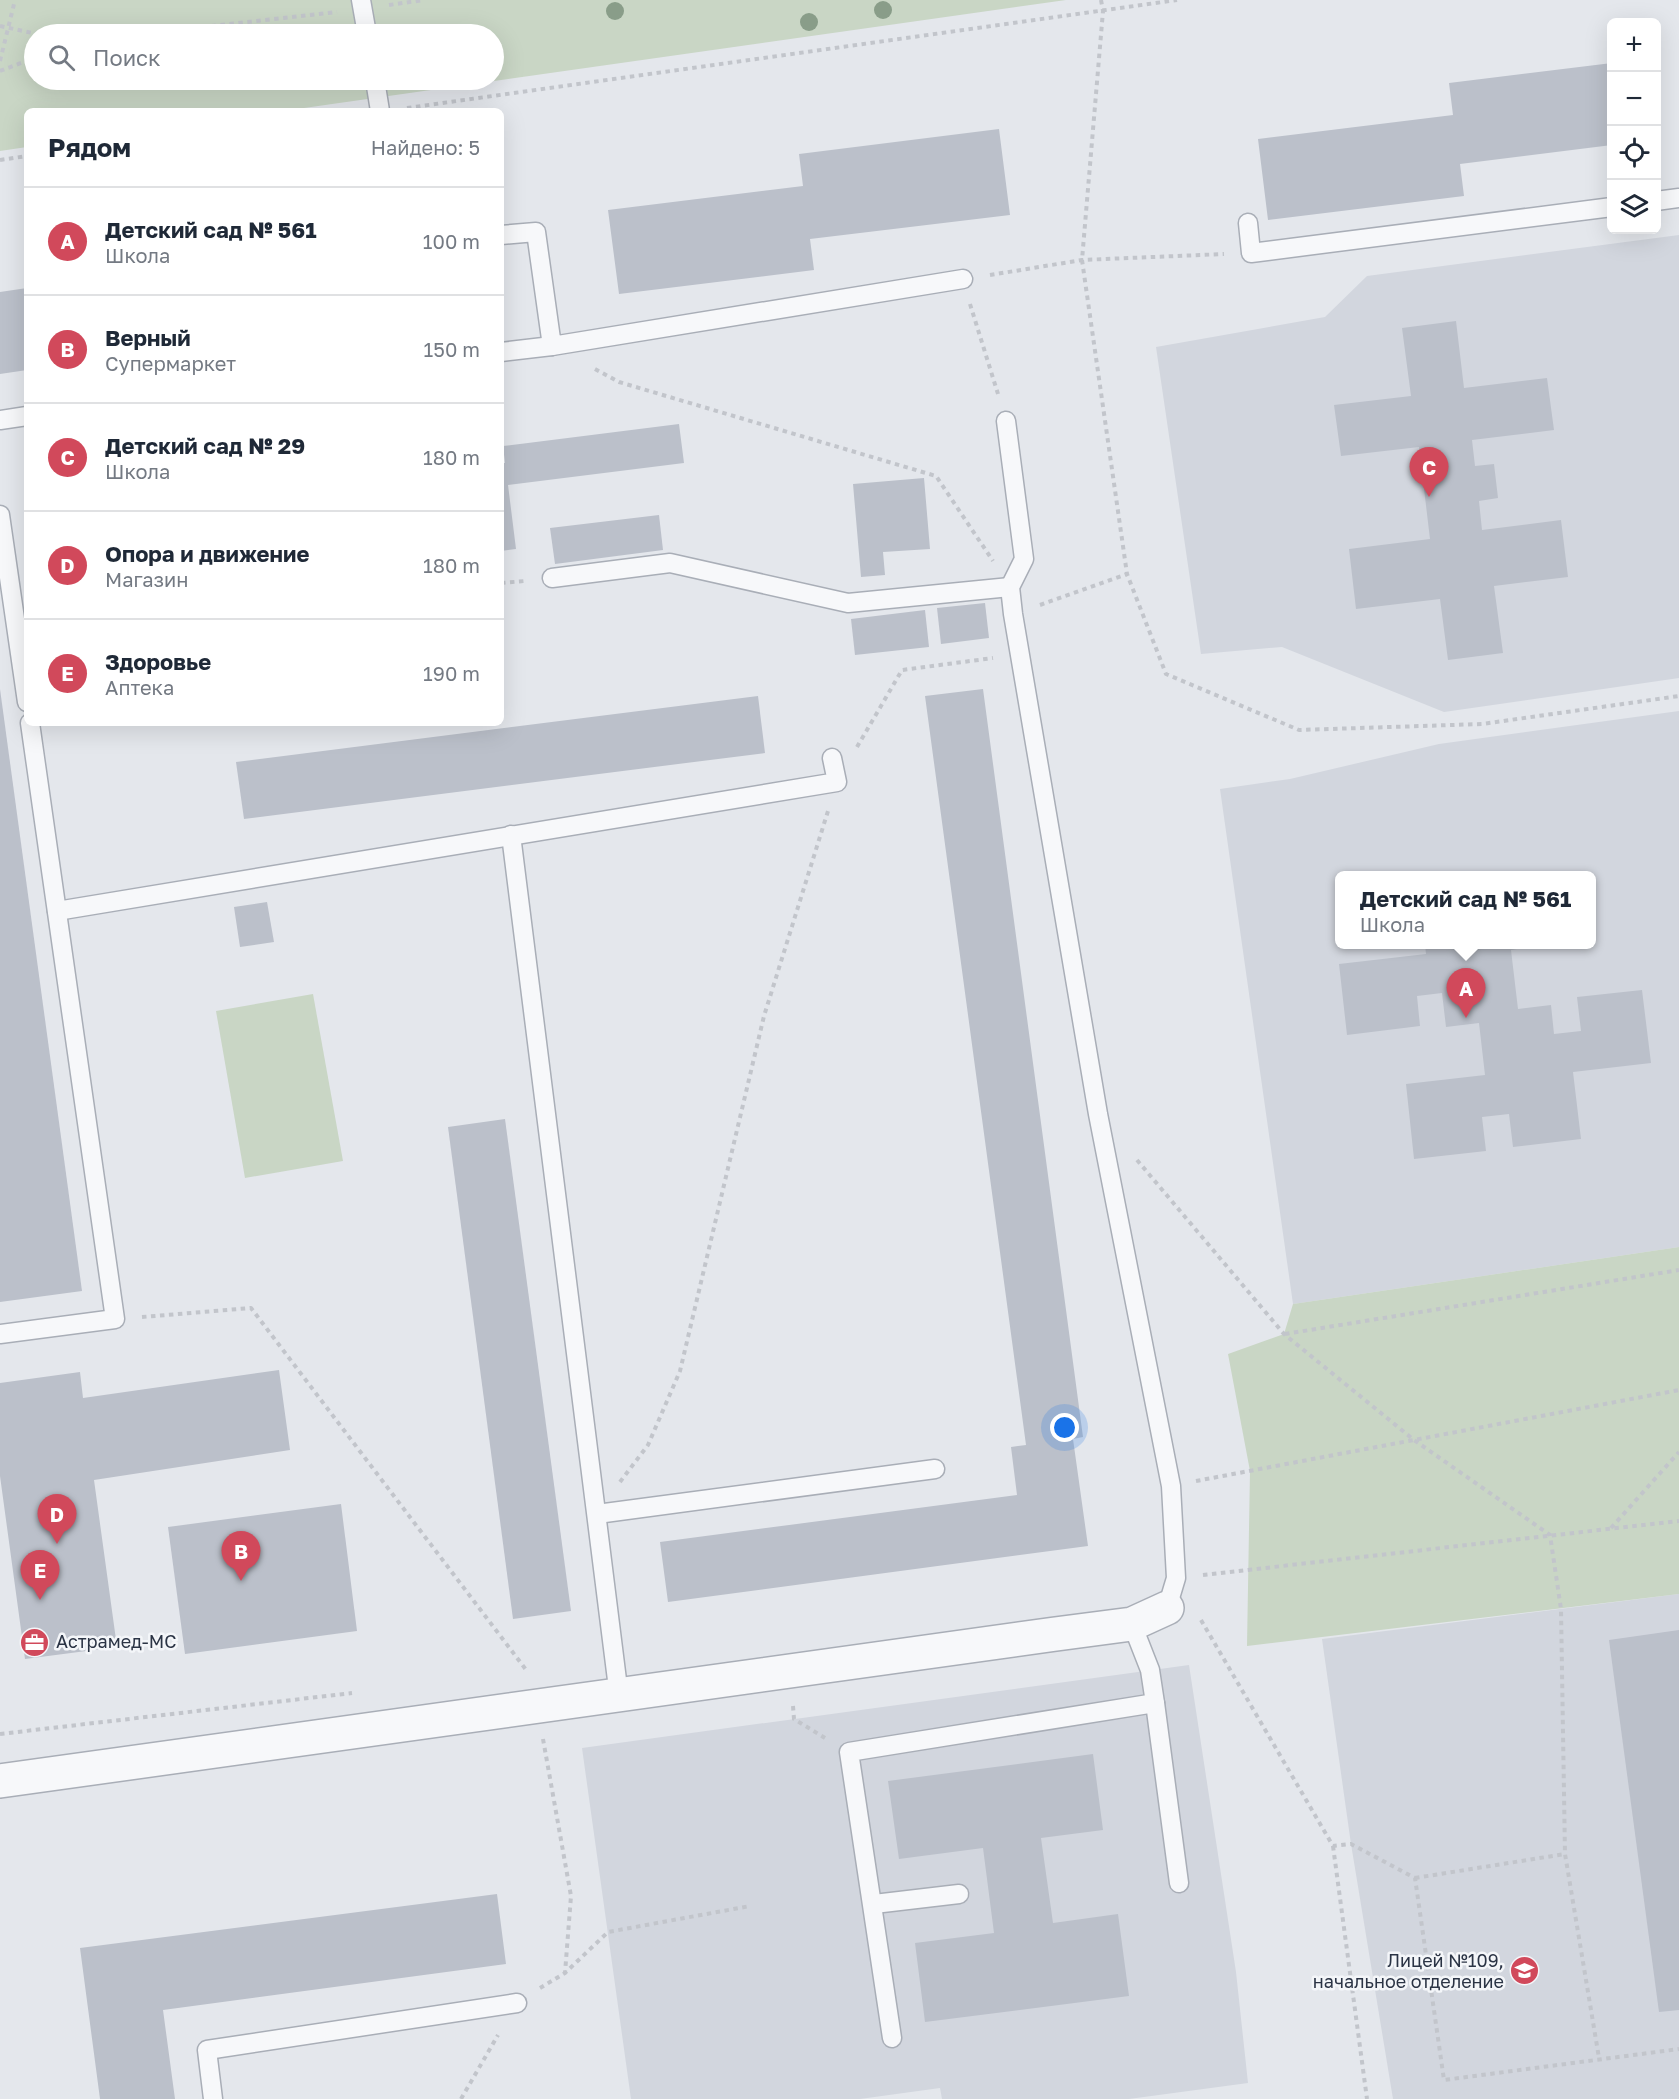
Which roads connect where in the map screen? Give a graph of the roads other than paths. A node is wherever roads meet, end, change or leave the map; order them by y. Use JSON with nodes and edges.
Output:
{"nodes":[{"id":1,"x":362,"y":4,"type":"edge"},
{"id":2,"x":365,"y":24,"type":"edge"},
{"id":3,"x":380,"y":90,"type":"edge"},
{"id":4,"x":388,"y":108,"type":"edge"},
{"id":5,"x":1679,"y":198,"type":"edge"},
{"id":6,"x":1661,"y":200,"type":"edge"},
{"id":7,"x":1607,"y":208,"type":"edge"},
{"id":8,"x":1248,"y":223,"type":"dead end"},
{"id":9,"x":504,"y":236,"type":"edge"},
{"id":10,"x":963,"y":279,"type":"road end"},
{"id":11,"x":552,"y":346,"type":"junction"},
{"id":12,"x":504,"y":352,"type":"edge"},
{"id":13,"x":24,"y":416,"type":"edge"},
{"id":14,"x":0,"y":420,"type":"edge"},
{"id":15,"x":1006,"y":420,"type":"road end"},
{"id":16,"x":0,"y":515,"type":"edge"},
{"id":17,"x":552,"y":578,"type":"dead end"},
{"id":18,"x":1010,"y":586,"type":"junction"},
{"id":19,"x":24,"y":681,"type":"edge"},
{"id":20,"x":30,"y":726,"type":"edge"},
{"id":21,"x":832,"y":758,"type":"dead end"},
{"id":22,"x":511,"y":835,"type":"junction"},
{"id":23,"x":57,"y":911,"type":"junction"},
{"id":24,"x":0,"y":1334,"type":"edge"},
{"id":25,"x":935,"y":1469,"type":"dead end"},
{"id":26,"x":597,"y":1514,"type":"junction"},
{"id":27,"x":1172,"y":1593,"type":"joint"},
{"id":28,"x":1132,"y":1624,"type":"junction"},
{"id":29,"x":619,"y":1696,"type":"junction"},
{"id":30,"x":1155,"y":1703,"type":"junction"},
{"id":31,"x":0,"y":1781,"type":"edge"},
{"id":32,"x":1179,"y":1883,"type":"dead end"},
{"id":33,"x":959,"y":1894,"type":"dead end"},
{"id":34,"x":874,"y":1904,"type":"junction"},
{"id":35,"x":517,"y":2003,"type":"road end"},
{"id":36,"x":892,"y":2038,"type":"dead end"},
{"id":37,"x":213,"y":2099,"type":"edge"}],
"edges":[{"from":1,"to":2,"type":"lane"},
{"from":3,"to":4,"type":"lane"},
{"from":5,"to":6,"type":"lane"},
{"from":7,"to":8,"type":"lane"},
{"from":9,"to":11,"type":"lane"},
{"from":10,"to":11,"type":"lane"},
{"from":11,"to":12,"type":"lane"},
{"from":13,"to":14,"type":"lane"},
{"from":15,"to":18,"type":"lane"},
{"from":16,"to":19,"type":"lane"},
{"from":17,"to":18,"type":"lane"},
{"from":18,"to":27,"type":"lane"},
{"from":20,"to":23,"type":"lane"},
{"from":21,"to":22,"type":"lane"},
{"from":22,"to":23,"type":"lane"},
{"from":22,"to":26,"type":"lane"},
{"from":23,"to":24,"type":"lane"},
{"from":25,"to":26,"type":"lane"},
{"from":26,"to":29,"type":"lane"},
{"from":27,"to":28,"type":"street"},
{"from":28,"to":29,"type":"street"},
{"from":28,"to":30,"type":"lane"},
{"from":29,"to":31,"type":"street"},
{"from":30,"to":32,"type":"lane"},
{"from":30,"to":34,"type":"lane"},
{"from":33,"to":34,"type":"lane"},
{"from":34,"to":36,"type":"lane"},
{"from":35,"to":37,"type":"lane"}]}
